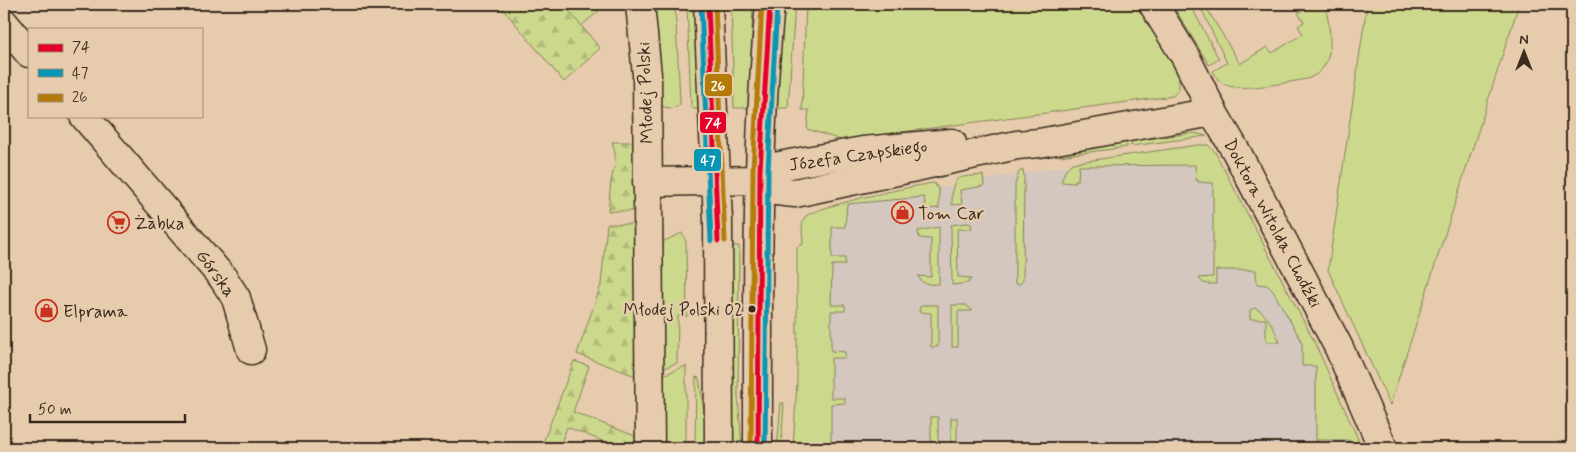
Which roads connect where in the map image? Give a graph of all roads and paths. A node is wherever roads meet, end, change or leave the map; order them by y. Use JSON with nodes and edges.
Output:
{"nodes":[{"id":1,"x":640,"y":4,"type":"edge"},
{"id":2,"x":708,"y":4,"type":"edge"},
{"id":3,"x":770,"y":4,"type":"edge"},
{"id":4,"x":1153,"y":4,"type":"edge"},
{"id":5,"x":4,"y":23,"type":"edge"},
{"id":6,"x":28,"y":52,"type":"edge"},
{"id":7,"x":1213,"y":112,"type":"junction"},
{"id":8,"x":86,"y":118,"type":"edge"},
{"id":9,"x":759,"y":180,"type":"junction"},
{"id":10,"x":717,"y":181,"type":"junction"},
{"id":11,"x":647,"y":182,"type":"junction"},
{"id":12,"x":251,"y":350,"type":"dead end"},
{"id":13,"x":650,"y":448,"type":"edge"},
{"id":14,"x":719,"y":448,"type":"edge"},
{"id":15,"x":758,"y":448,"type":"edge"},
{"id":16,"x":1383,"y":448,"type":"edge"}],
"edges":[{"from":1,"to":11,"type":"street","name":"Młodej Polski"},
{"from":2,"to":10,"type":"street"},
{"from":3,"to":9,"type":"street"},
{"from":4,"to":7,"type":"street","name":"Doktora Witolda Chodźki"},
{"from":5,"to":6,"type":"street"},
{"from":7,"to":9,"type":"street","name":"Józefa Czapskiego"},
{"from":7,"to":16,"type":"street","name":"Doktora Witolda Chodźki"},
{"from":8,"to":12,"type":"street","name":"Górska"},
{"from":9,"to":10,"type":"street"},
{"from":9,"to":15,"type":"street"},
{"from":10,"to":11,"type":"street"},
{"from":10,"to":14,"type":"street"},
{"from":11,"to":13,"type":"street","name":"Młodej Polski"}]}
